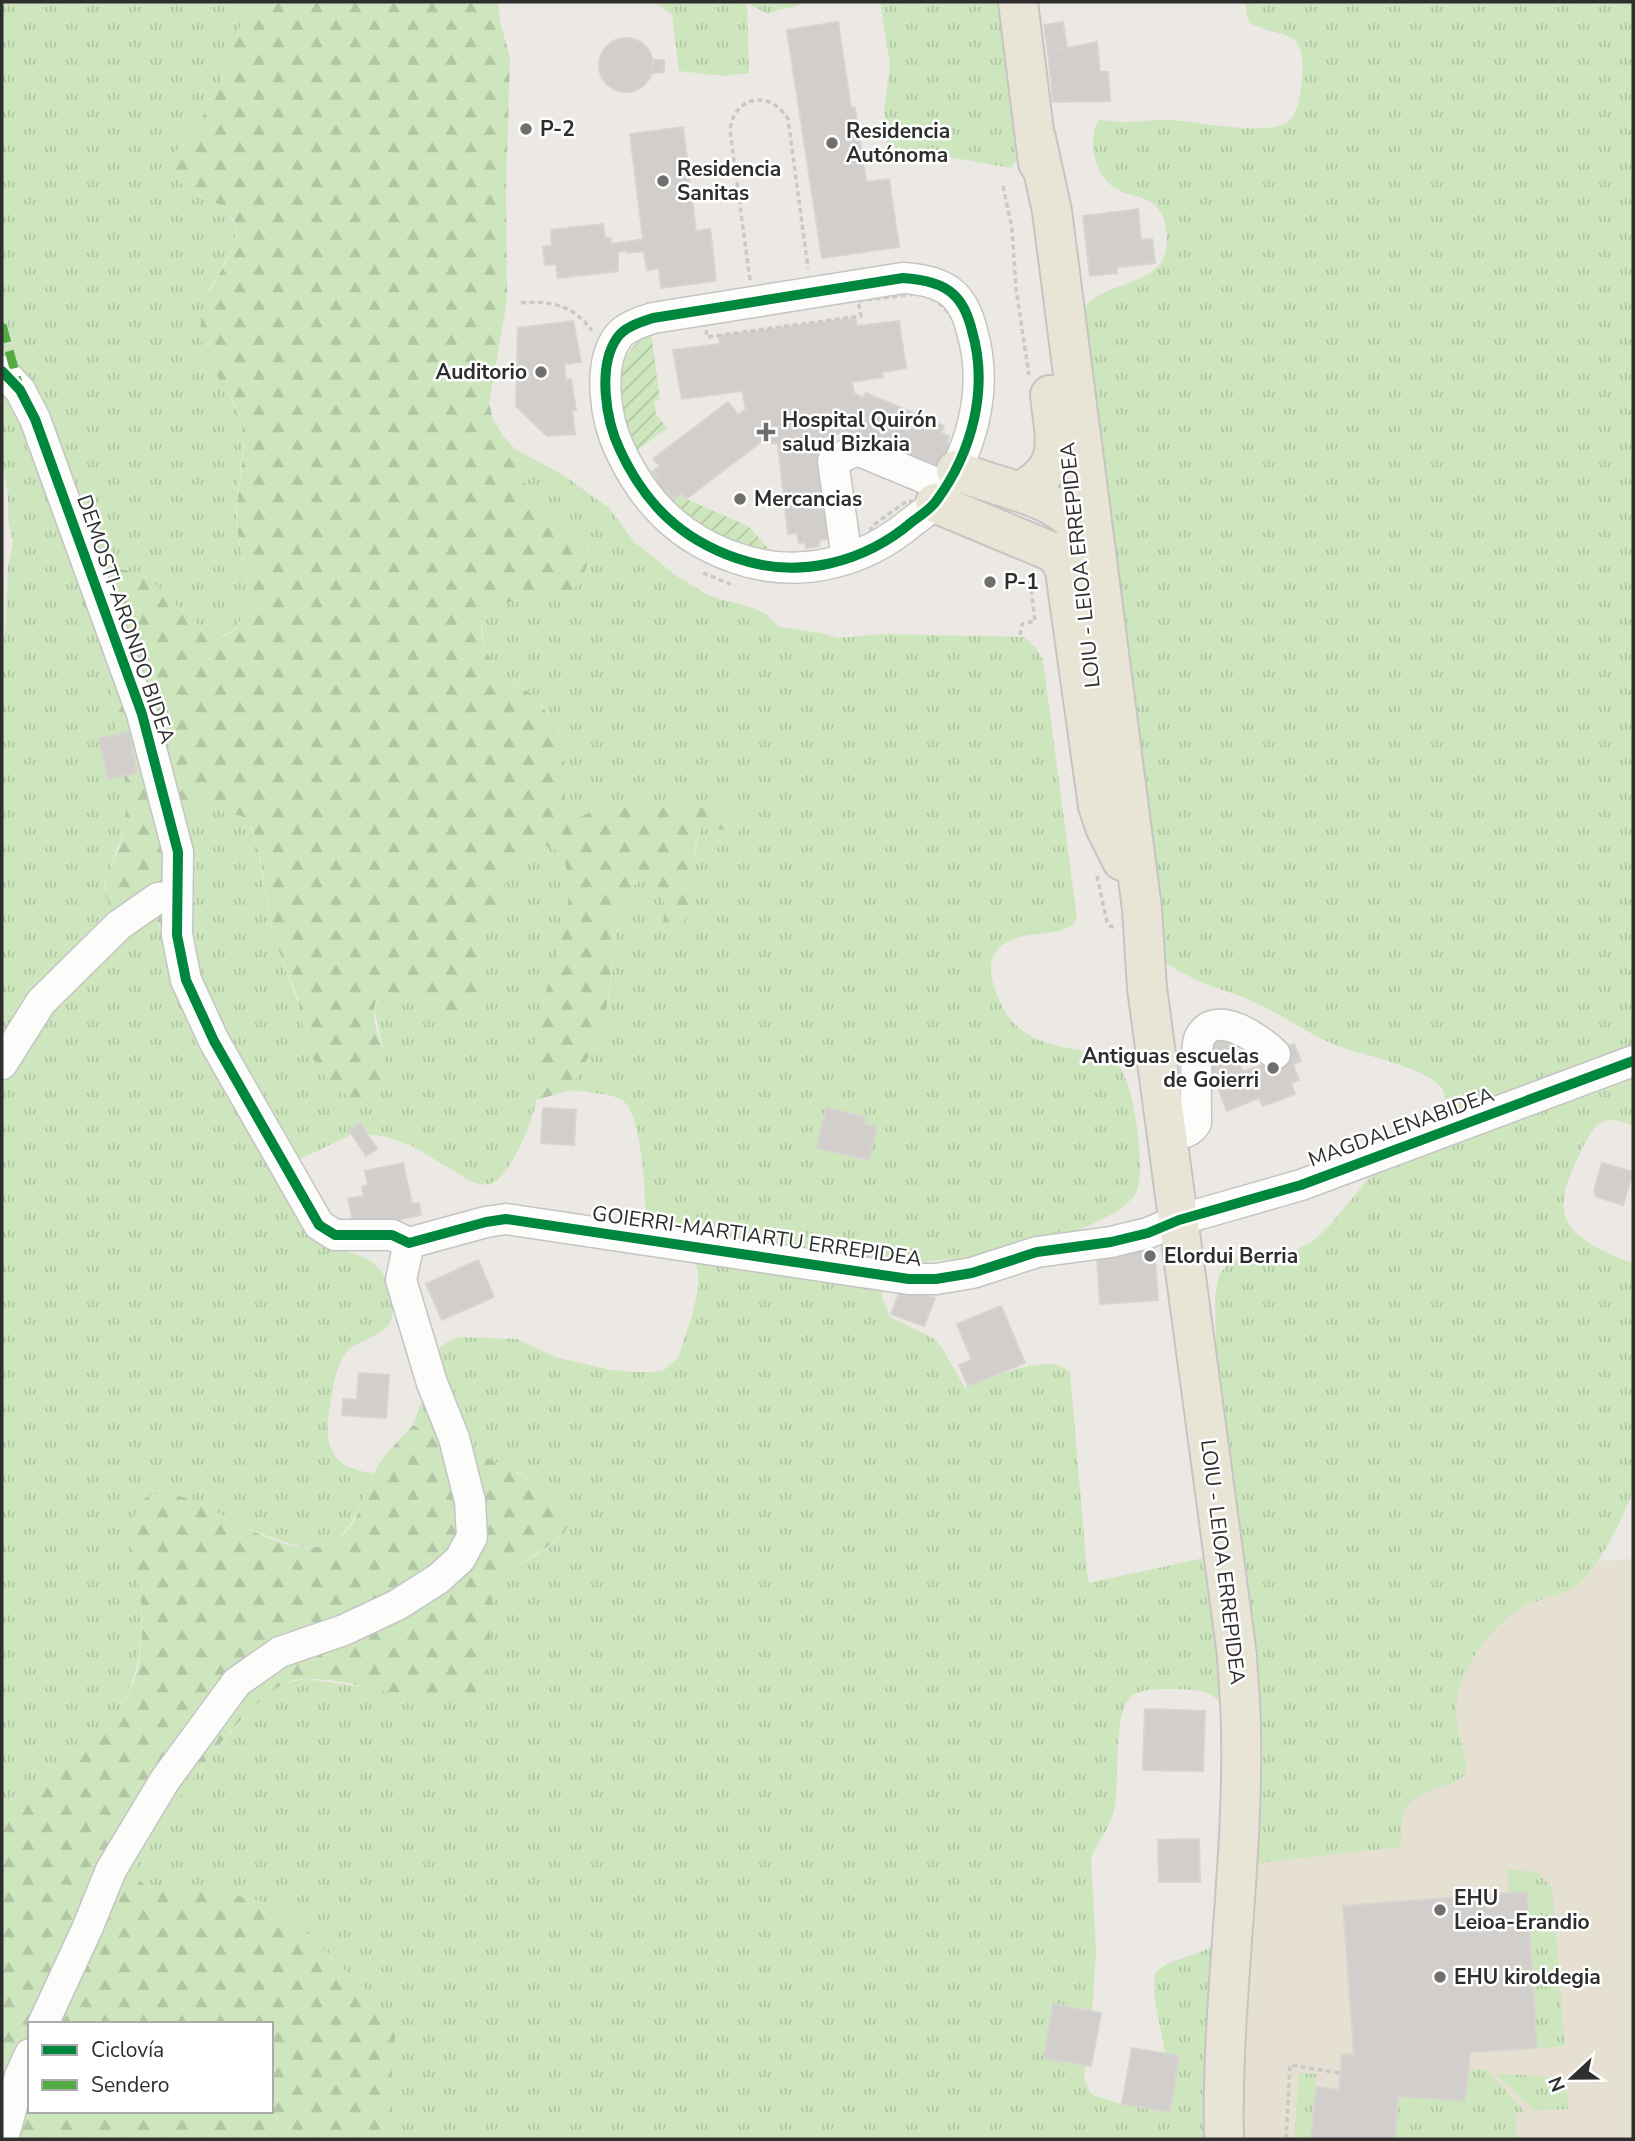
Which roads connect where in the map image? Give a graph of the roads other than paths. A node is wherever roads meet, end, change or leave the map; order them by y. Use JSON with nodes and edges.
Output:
{"nodes":[{"id":1,"x":1018,"y":2,"type":"edge"},
{"id":2,"x":1036,"y":138,"type":"junction"},
{"id":3,"x":1041,"y":215,"type":"junction"},
{"id":4,"x":2,"y":371,"type":"edge"},
{"id":5,"x":942,"y":486,"type":"junction"},
{"id":6,"x":1009,"y":489,"type":"junction"},
{"id":7,"x":1071,"y":520,"type":"junction"},
{"id":8,"x":980,"y":522,"type":"junction"},
{"id":9,"x":846,"y":553,"type":"junction"},
{"id":10,"x":1119,"y":735,"type":"junction"},
{"id":11,"x":1122,"y":861,"type":"junction"},
{"id":12,"x":176,"y":896,"type":"junction"},
{"id":13,"x":1147,"y":988,"type":"junction"},
{"id":14,"x":1275,"y":1054,"type":"dead end"},
{"id":15,"x":1633,"y":1061,"type":"edge"},
{"id":16,"x":2,"y":1064,"type":"edge"},
{"id":17,"x":1166,"y":1135,"type":"junction"},
{"id":18,"x":1178,"y":1220,"type":"junction"},
{"id":19,"x":409,"y":1244,"type":"junction"},
{"id":20,"x":44,"y":2022,"type":"edge"},
{"id":21,"x":28,"y":2058,"type":"edge"},
{"id":22,"x":3,"y":2139,"type":"edge"},
{"id":23,"x":1224,"y":2139,"type":"edge"}],
"edges":[{"from":1,"to":2,"type":"main road","name":"LOIU - LEIOA ERREPIDEA"},
{"from":2,"to":3,"type":"main road","name":"LOIU - LEIOA ERREPIDEA"},
{"from":2,"to":10,"type":"main road","name":"LOIU - LEIOA ERREPIDEA"},
{"from":3,"to":6,"type":"main road"},
{"from":3,"to":7,"type":"main road","name":"LOIU - LEIOA ERREPIDEA"},
{"from":4,"to":12,"type":"street","name":"DEMOSTI-ARONDO BIDEA"},
{"from":5,"to":6,"type":"main road"},
{"from":5,"to":8,"type":"main road"},
{"from":5,"to":9,"type":"street"},
{"from":5,"to":9,"type":"street"},
{"from":5,"to":9,"type":"street"},
{"from":6,"to":7,"type":"main road"},
{"from":6,"to":8,"type":"main road"},
{"from":7,"to":10,"type":"main road"},
{"from":7,"to":11,"type":"main road","name":"LOIU - LEIOA ERREPIDEA"},
{"from":8,"to":11,"type":"main road"},
{"from":10,"to":13,"type":"main road","name":"LOIU - LEIOA ERREPIDEA"},
{"from":11,"to":13,"type":"main road","name":"LOIU - LEIOA ERREPIDEA"},
{"from":12,"to":16,"type":"street"},
{"from":12,"to":19,"type":"street","name":"DEMOSTI-ARONDO BIDEA"},
{"from":13,"to":17,"type":"main road","name":"LOIU - LEIOA ERREPIDEA"},
{"from":14,"to":17,"type":"street"},
{"from":15,"to":18,"type":"street","name":"MAGDALENABIDEA"},
{"from":17,"to":18,"type":"main road","name":"LOIU - LEIOA ERREPIDEA"},
{"from":18,"to":19,"type":"street","name":"GOIERRI-MARTIARTU ERREPIDEA"},
{"from":18,"to":23,"type":"main road","name":"LOIU - LEIOA ERREPIDEA"},
{"from":19,"to":20,"type":"street"},
{"from":21,"to":22,"type":"street"}]}
